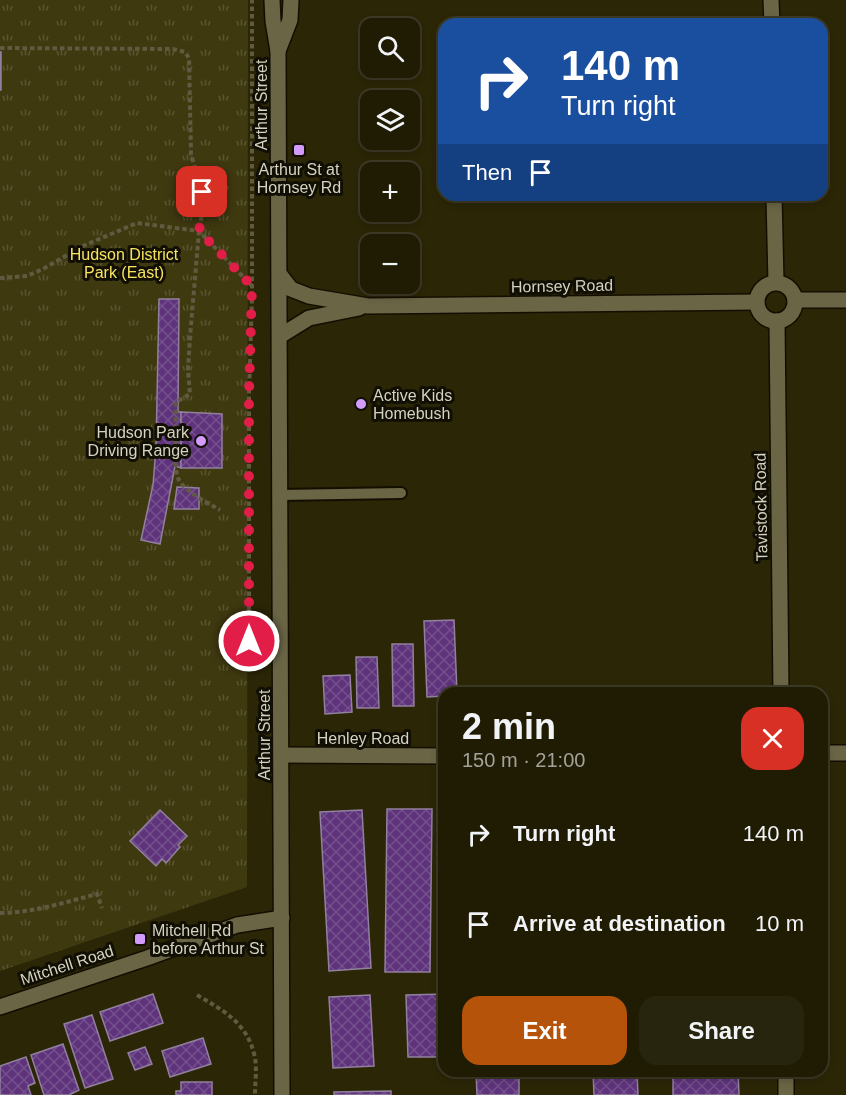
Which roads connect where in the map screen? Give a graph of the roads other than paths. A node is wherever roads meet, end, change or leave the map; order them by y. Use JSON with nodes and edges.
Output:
{"nodes":[{"id":1,"x":272,"y":0,"type":"edge"},
{"id":2,"x":291,"y":0,"type":"edge"},
{"id":3,"x":771,"y":0,"type":"edge"},
{"id":4,"x":772,"y":18,"type":"edge"},
{"id":5,"x":278,"y":51,"type":"junction"},
{"id":6,"x":774,"y":201,"type":"edge"},
{"id":7,"x":280,"y":275,"type":"junction"},
{"id":8,"x":776,"y":282,"type":"junction"},
{"id":9,"x":795,"y":300,"type":"junction"},
{"id":10,"x":846,"y":300,"type":"edge"},
{"id":11,"x":757,"y":302,"type":"junction"},
{"id":12,"x":368,"y":306,"type":"junction"},
{"id":13,"x":777,"y":321,"type":"junction"},
{"id":14,"x":280,"y":336,"type":"junction"},
{"id":15,"x":401,"y":493,"type":"dead end"},
{"id":16,"x":280,"y":495,"type":"junction"},
{"id":17,"x":781,"y":687,"type":"edge"},
{"id":18,"x":828,"y":753,"type":"edge"},
{"id":19,"x":846,"y":753,"type":"edge"},
{"id":20,"x":282,"y":755,"type":"junction"},
{"id":21,"x":438,"y":756,"type":"edge"},
{"id":22,"x":282,"y":918,"type":"junction"},
{"id":23,"x":0,"y":1006,"type":"edge"},
{"id":24,"x":786,"y":1077,"type":"edge"},
{"id":25,"x":282,"y":1095,"type":"edge"},
{"id":26,"x":786,"y":1095,"type":"edge"}],
"edges":[{"from":1,"to":5,"type":"street","name":"Arthur Street"},
{"from":2,"to":5,"type":"street","name":"Arthur Street"},
{"from":3,"to":4,"type":"street"},
{"from":5,"to":7,"type":"street","name":"Arthur Street"},
{"from":6,"to":8,"type":"street"},
{"from":7,"to":12,"type":"street","name":"Hornsey Road"},
{"from":7,"to":14,"type":"street","name":"Arthur Street"},
{"from":8,"to":9,"type":"street"},
{"from":8,"to":11,"type":"street"},
{"from":9,"to":10,"type":"street"},
{"from":9,"to":13,"type":"street"},
{"from":11,"to":12,"type":"street","name":"Hornsey Road"},
{"from":11,"to":13,"type":"street"},
{"from":12,"to":14,"type":"street","name":"Hornsey Road"},
{"from":13,"to":17,"type":"street","name":"Tavistock Road"},
{"from":14,"to":16,"type":"street","name":"Arthur Street"},
{"from":15,"to":16,"type":"lane"},
{"from":16,"to":20,"type":"street","name":"Arthur Street"},
{"from":18,"to":19,"type":"street"},
{"from":20,"to":21,"type":"street","name":"Henley Road"},
{"from":20,"to":22,"type":"street","name":"Arthur Street"},
{"from":22,"to":23,"type":"street","name":"Mitchell Road"},
{"from":22,"to":25,"type":"street","name":"Arthur Street"},
{"from":24,"to":26,"type":"street"}]}
